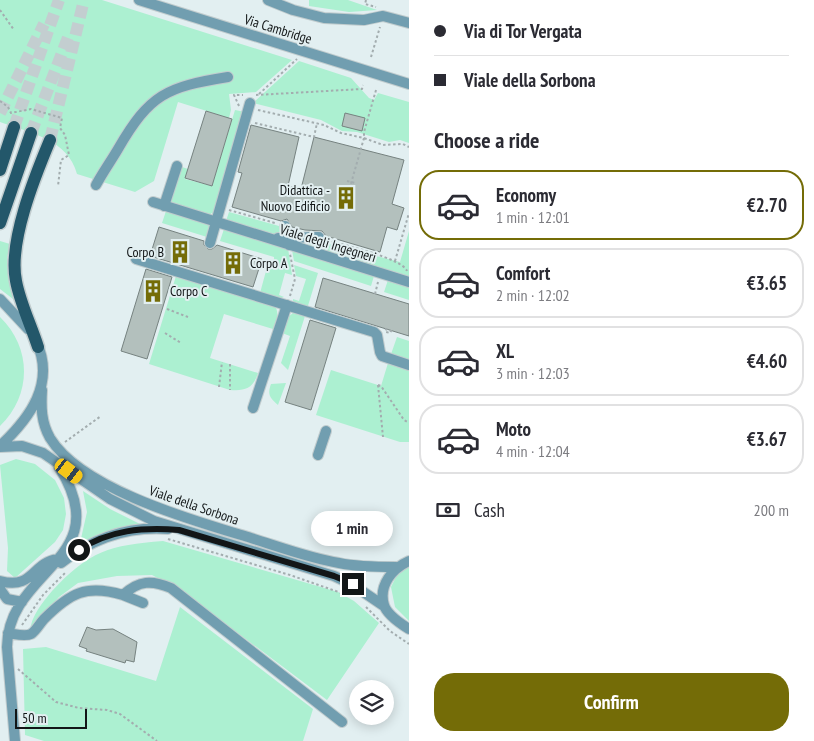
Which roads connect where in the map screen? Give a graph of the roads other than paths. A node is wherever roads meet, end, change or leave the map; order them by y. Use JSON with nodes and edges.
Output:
{"nodes":[{"id":1,"x":139,"y":0,"type":"edge"},
{"id":2,"x":268,"y":0,"type":"edge"},
{"id":3,"x":409,"y":23,"type":"edge"},
{"id":4,"x":228,"y":77,"type":"dead end"},
{"id":5,"x":409,"y":84,"type":"edge"},
{"id":6,"x":250,"y":106,"type":"road end"},
{"id":7,"x":14,"y":127,"type":"tunnel mouth"},
{"id":8,"x":31,"y":133,"type":"tunnel mouth"},
{"id":9,"x":50,"y":140,"type":"tunnel mouth"},
{"id":10,"x":177,"y":166,"type":"dead end"},
{"id":11,"x":0,"y":170,"type":"edge"},
{"id":12,"x":96,"y":185,"type":"dead end"},
{"id":13,"x":153,"y":202,"type":"dead end"},
{"id":14,"x":164,"y":206,"type":"junction"},
{"id":15,"x":217,"y":222,"type":"junction"},
{"id":16,"x":0,"y":223,"type":"edge"},
{"id":17,"x":285,"y":226,"type":"dead end"},
{"id":18,"x":319,"y":237,"type":"dead end"},
{"id":19,"x":288,"y":241,"type":"junction"},
{"id":20,"x":210,"y":243,"type":"dead end"},
{"id":21,"x":136,"y":259,"type":"dead end"},
{"id":22,"x":409,"y":282,"type":"edge"},
{"id":23,"x":0,"y":299,"type":"edge"},
{"id":24,"x":287,"y":305,"type":"junction"},
{"id":25,"x":38,"y":347,"type":"junction"},
{"id":26,"x":409,"y":364,"type":"edge"},
{"id":27,"x":42,"y":390,"type":"junction"},
{"id":28,"x":253,"y":408,"type":"dead end"},
{"id":29,"x":326,"y":431,"type":"dead end"},
{"id":30,"x":0,"y":446,"type":"edge"},
{"id":31,"x":318,"y":455,"type":"dead end"},
{"id":32,"x":56,"y":462,"type":"junction"},
{"id":33,"x":179,"y":530,"type":"junction"},
{"id":34,"x":58,"y":558,"type":"junction"},
{"id":35,"x":409,"y":561,"type":"edge"},
{"id":36,"x":396,"y":567,"type":"junction"},
{"id":37,"x":48,"y":571,"type":"junction"},
{"id":38,"x":5,"y":582,"type":"edge"},
{"id":39,"x":0,"y":589,"type":"edge"},
{"id":40,"x":123,"y":595,"type":"junction"},
{"id":41,"x":22,"y":602,"type":"junction"},
{"id":42,"x":143,"y":603,"type":"dead end"},
{"id":43,"x":384,"y":606,"type":"junction"},
{"id":44,"x":409,"y":629,"type":"edge"},
{"id":45,"x":5,"y":636,"type":"edge"},
{"id":46,"x":8,"y":670,"type":"edge"},
{"id":47,"x":342,"y":722,"type":"dead end"},
{"id":48,"x":15,"y":741,"type":"edge"}],
"edges":[{"from":1,"to":5,"type":"street","name":"Via Cambridge"},
{"from":2,"to":3,"type":"street"},
{"from":4,"to":12,"type":"street"},
{"from":6,"to":15,"type":"street"},
{"from":7,"to":11,"type":"main road"},
{"from":8,"to":16,"type":"main road"},
{"from":9,"to":25,"type":"main road"},
{"from":10,"to":14,"type":"street"},
{"from":13,"to":14,"type":"street","name":"Viale degli Ingegneri"},
{"from":14,"to":15,"type":"street","name":"Viale degli Ingegneri"},
{"from":15,"to":19,"type":"street","name":"Viale degli Ingegneri"},
{"from":15,"to":20,"type":"street"},
{"from":17,"to":19,"type":"street"},
{"from":18,"to":19,"type":"street"},
{"from":19,"to":22,"type":"street","name":"Viale degli Ingegneri"},
{"from":21,"to":24,"type":"street"},
{"from":23,"to":25,"type":"street","name":"Viale della Sorbona"},
{"from":24,"to":26,"type":"street"},
{"from":24,"to":28,"type":"street"},
{"from":25,"to":27,"type":"street","name":"Viale della Sorbona"},
{"from":27,"to":30,"type":"street"},
{"from":27,"to":36,"type":"street","name":"Viale della Sorbona"},
{"from":29,"to":31,"type":"street"},
{"from":30,"to":32,"type":"street","name":"Viale della Sorbona"},
{"from":32,"to":33,"type":"street","name":"Viale della Sorbona"},
{"from":32,"to":34,"type":"street"},
{"from":33,"to":37,"type":"street"},
{"from":33,"to":43,"type":"street","name":"Viale della Sorbona"},
{"from":34,"to":37,"type":"street"},
{"from":34,"to":38,"type":"street"},
{"from":35,"to":36,"type":"street"},
{"from":36,"to":43,"type":"street"},
{"from":37,"to":41,"type":"street"},
{"from":38,"to":41,"type":"street"},
{"from":39,"to":41,"type":"street"},
{"from":40,"to":42,"type":"street"},
{"from":40,"to":45,"type":"street"},
{"from":40,"to":47,"type":"street"},
{"from":41,"to":45,"type":"street"},
{"from":43,"to":44,"type":"street","name":"Viale della Sorbona"},
{"from":45,"to":46,"type":"street"},
{"from":46,"to":48,"type":"street"}]}
